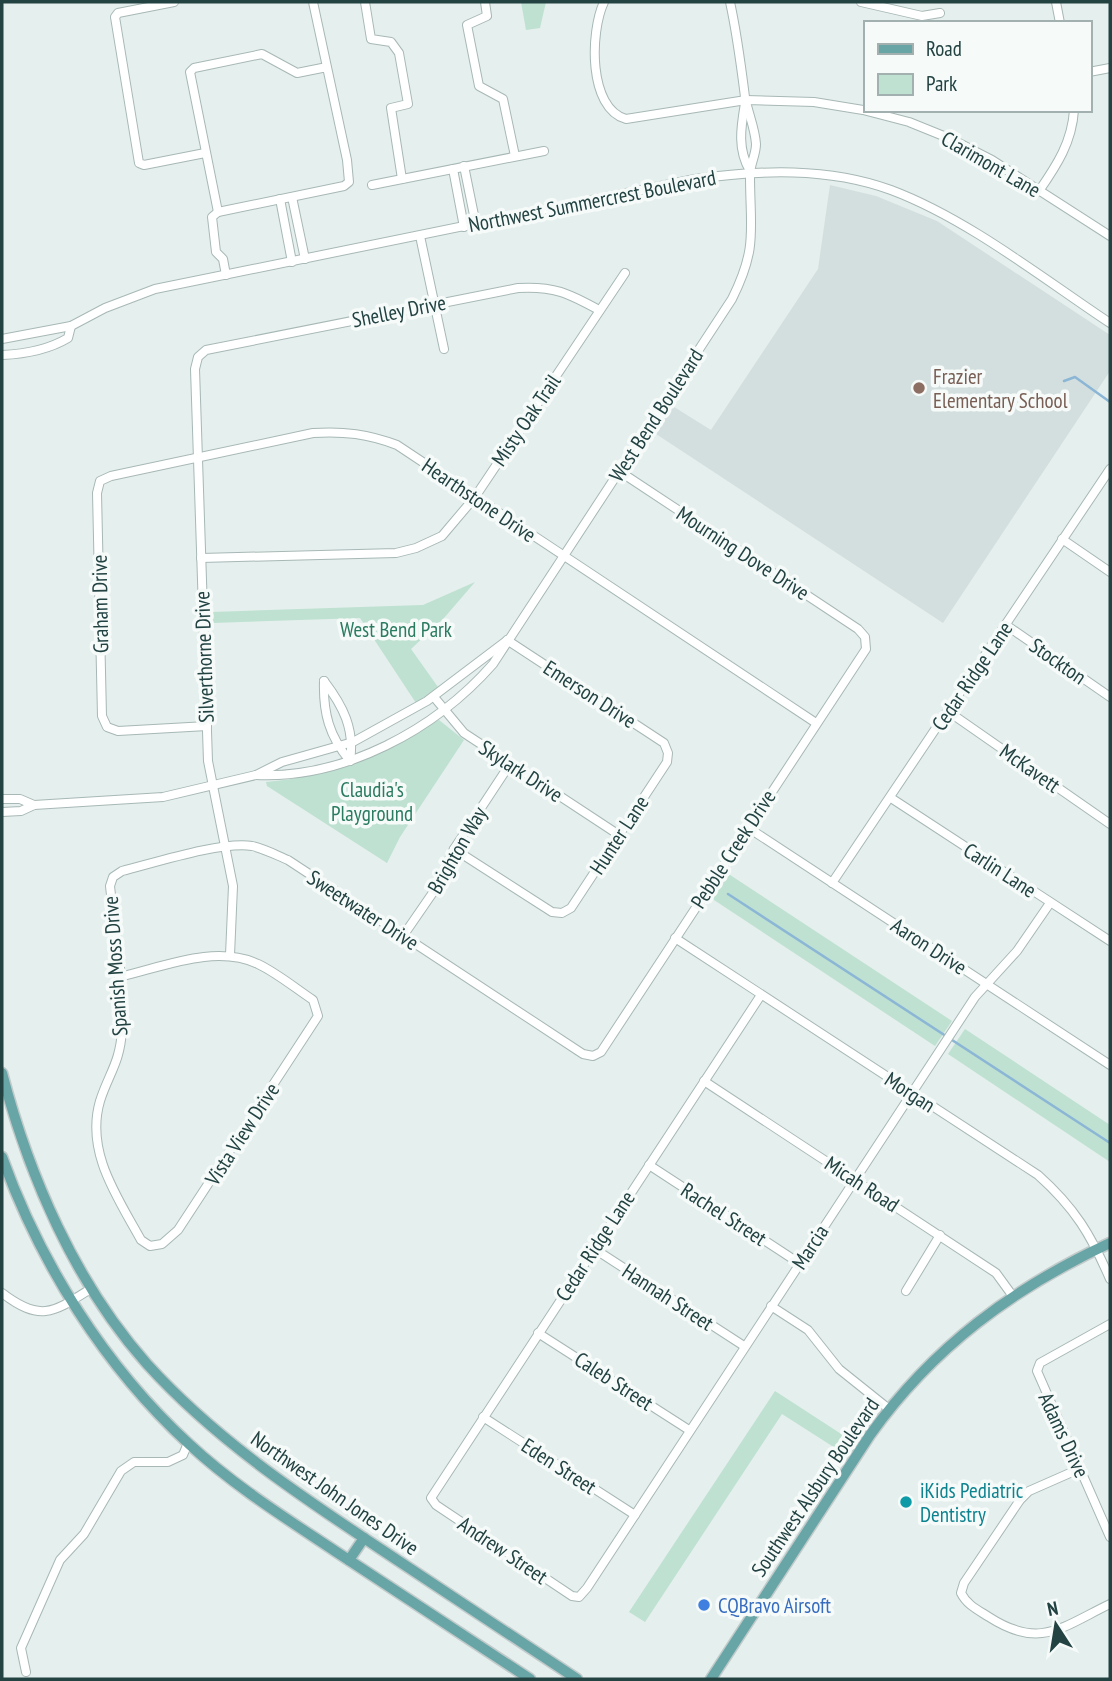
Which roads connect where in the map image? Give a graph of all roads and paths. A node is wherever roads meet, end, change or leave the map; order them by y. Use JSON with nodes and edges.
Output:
{"nodes":[{"id":1,"x":174,"y":2,"type":"edge"},
{"id":2,"x":313,"y":2,"type":"edge"},
{"id":3,"x":365,"y":2,"type":"edge"},
{"id":4,"x":485,"y":2,"type":"edge"},
{"id":5,"x":604,"y":2,"type":"edge"},
{"id":6,"x":730,"y":2,"type":"edge"},
{"id":7,"x":861,"y":2,"type":"edge"},
{"id":8,"x":1056,"y":2,"type":"edge"},
{"id":9,"x":940,"y":13,"type":"dead end"},
{"id":10,"x":1060,"y":21,"type":"edge"},
{"id":11,"x":327,"y":67,"type":"junction"},
{"id":12,"x":1110,"y":68,"type":"edge"},
{"id":13,"x":1091,"y":72,"type":"edge"},
{"id":14,"x":746,"y":100,"type":"junction"},
{"id":15,"x":1074,"y":112,"type":"edge"},
{"id":16,"x":544,"y":151,"type":"dead end"},
{"id":17,"x":205,"y":153,"type":"junction"},
{"id":18,"x":515,"y":156,"type":"junction"},
{"id":19,"x":464,"y":166,"type":"junction"},
{"id":20,"x":453,"y":169,"type":"junction"},
{"id":21,"x":750,"y":171,"type":"junction"},
{"id":22,"x":402,"y":179,"type":"junction"},
{"id":23,"x":372,"y":184,"type":"dead end"},
{"id":24,"x":1039,"y":191,"type":"junction"},
{"id":25,"x":292,"y":197,"type":"junction"},
{"id":26,"x":280,"y":199,"type":"junction"},
{"id":27,"x":218,"y":212,"type":"junction"},
{"id":28,"x":476,"y":225,"type":"junction"},
{"id":29,"x":464,"y":227,"type":"junction"},
{"id":30,"x":420,"y":236,"type":"junction"},
{"id":31,"x":1110,"y":236,"type":"edge"},
{"id":32,"x":305,"y":259,"type":"junction"},
{"id":33,"x":292,"y":262,"type":"junction"},
{"id":34,"x":625,"y":273,"type":"dead end"},
{"id":35,"x":226,"y":275,"type":"junction"},
{"id":36,"x":434,"y":304,"type":"junction"},
{"id":37,"x":599,"y":310,"type":"junction"},
{"id":38,"x":1110,"y":323,"type":"edge"},
{"id":39,"x":71,"y":326,"type":"junction"},
{"id":40,"x":2,"y":339,"type":"edge"},
{"id":41,"x":444,"y":349,"type":"dead end"},
{"id":42,"x":2,"y":355,"type":"edge"},
{"id":43,"x":198,"y":357,"type":"joint"},
{"id":44,"x":198,"y":458,"type":"junction"},
{"id":45,"x":1110,"y":469,"type":"edge"},
{"id":46,"x":619,"y":471,"type":"junction"},
{"id":47,"x":100,"y":481,"type":"joint"},
{"id":48,"x":475,"y":497,"type":"junction"},
{"id":49,"x":1062,"y":539,"type":"junction"},
{"id":50,"x":563,"y":556,"type":"junction"},
{"id":51,"x":201,"y":558,"type":"junction"},
{"id":52,"x":1110,"y":572,"type":"edge"},
{"id":53,"x":1006,"y":625,"type":"junction"},
{"id":54,"x":865,"y":637,"type":"joint"},
{"id":55,"x":507,"y":640,"type":"junction"},
{"id":56,"x":434,"y":697,"type":"junction"},
{"id":57,"x":1110,"y":697,"type":"edge"},
{"id":58,"x":443,"y":710,"type":"junction"},
{"id":59,"x":949,"y":712,"type":"junction"},
{"id":60,"x":816,"y":723,"type":"junction"},
{"id":61,"x":207,"y":726,"type":"junction"},
{"id":62,"x":353,"y":742,"type":"junction"},
{"id":63,"x":337,"y":746,"type":"junction"},
{"id":64,"x":668,"y":753,"type":"joint"},
{"id":65,"x":350,"y":761,"type":"junction"},
{"id":66,"x":510,"y":764,"type":"junction"},
{"id":67,"x":256,"y":775,"type":"junction"},
{"id":68,"x":212,"y":785,"type":"junction"},
{"id":69,"x":891,"y":798,"type":"junction"},
{"id":70,"x":2,"y":799,"type":"edge"},
{"id":71,"x":34,"y":805,"type":"junction"},
{"id":72,"x":2,"y":812,"type":"edge"},
{"id":73,"x":1110,"y":824,"type":"edge"},
{"id":74,"x":747,"y":827,"type":"junction"},
{"id":75,"x":619,"y":835,"type":"junction"},
{"id":76,"x":226,"y":847,"type":"junction"},
{"id":77,"x":454,"y":849,"type":"junction"},
{"id":78,"x":113,"y":877,"type":"joint"},
{"id":79,"x":832,"y":883,"type":"junction"},
{"id":80,"x":1050,"y":903,"type":"junction"},
{"id":81,"x":403,"y":936,"type":"junction"},
{"id":82,"x":676,"y":938,"type":"junction"},
{"id":83,"x":1110,"y":941,"type":"edge"},
{"id":84,"x":230,"y":955,"type":"junction"},
{"id":85,"x":119,"y":977,"type":"junction"},
{"id":86,"x":987,"y":984,"type":"junction"},
{"id":87,"x":761,"y":995,"type":"junction"},
{"id":88,"x":593,"y":1056,"type":"joint"},
{"id":89,"x":1110,"y":1065,"type":"edge"},
{"id":90,"x":2,"y":1073,"type":"edge"},
{"id":91,"x":704,"y":1081,"type":"junction"},
{"id":92,"x":912,"y":1093,"type":"junction"},
{"id":93,"x":2,"y":1157,"type":"edge"},
{"id":94,"x":649,"y":1165,"type":"junction"},
{"id":95,"x":854,"y":1180,"type":"junction"},
{"id":96,"x":940,"y":1235,"type":"junction"},
{"id":97,"x":1110,"y":1243,"type":"edge"},
{"id":98,"x":150,"y":1246,"type":"joint"},
{"id":99,"x":593,"y":1248,"type":"junction"},
{"id":100,"x":1097,"y":1250,"type":"junction"},
{"id":101,"x":799,"y":1263,"type":"junction"},
{"id":102,"x":1110,"y":1279,"type":"edge"},
{"id":103,"x":92,"y":1288,"type":"junction"},
{"id":104,"x":906,"y":1291,"type":"dead end"},
{"id":105,"x":2,"y":1293,"type":"edge"},
{"id":106,"x":1012,"y":1295,"type":"junction"},
{"id":107,"x":73,"y":1300,"type":"junction"},
{"id":108,"x":771,"y":1306,"type":"junction"},
{"id":109,"x":1110,"y":1324,"type":"edge"},
{"id":110,"x":538,"y":1333,"type":"junction"},
{"id":111,"x":744,"y":1346,"type":"junction"},
{"id":112,"x":889,"y":1409,"type":"junction"},
{"id":113,"x":483,"y":1417,"type":"junction"},
{"id":114,"x":690,"y":1430,"type":"junction"},
{"id":115,"x":188,"y":1443,"type":"junction"},
{"id":116,"x":1079,"y":1469,"type":"junction"},
{"id":117,"x":431,"y":1498,"type":"joint"},
{"id":118,"x":635,"y":1515,"type":"junction"},
{"id":119,"x":1110,"y":1537,"type":"edge"},
{"id":120,"x":364,"y":1538,"type":"junction"},
{"id":121,"x":349,"y":1560,"type":"junction"},
{"id":122,"x":579,"y":1597,"type":"joint"},
{"id":123,"x":1110,"y":1604,"type":"edge"},
{"id":124,"x":26,"y":1671,"type":"dead end"},
{"id":125,"x":530,"y":1679,"type":"edge"},
{"id":126,"x":578,"y":1679,"type":"edge"},
{"id":127,"x":711,"y":1679,"type":"edge"}],
"edges":[{"from":1,"to":17,"type":"street"},
{"from":2,"to":11,"type":"street"},
{"from":3,"to":22,"type":"street"},
{"from":4,"to":18,"type":"street"},
{"from":5,"to":14,"type":"street","name":"Clarimont Lane"},
{"from":6,"to":14,"type":"street","name":"West Bend Boulevard"},
{"from":7,"to":9,"type":"street"},
{"from":8,"to":10,"type":"street"},
{"from":11,"to":17,"type":"street"},
{"from":11,"to":25,"type":"street"},
{"from":12,"to":13,"type":"street"},
{"from":14,"to":21,"type":"street","name":"West Bend Boulevard"},
{"from":14,"to":21,"type":"street","name":"West Bend Boulevard"},
{"from":14,"to":24,"type":"street","name":"Clarimont Lane"},
{"from":15,"to":24,"type":"street"},
{"from":16,"to":18,"type":"street"},
{"from":17,"to":27,"type":"street"},
{"from":18,"to":19,"type":"street"},
{"from":19,"to":20,"type":"street"},
{"from":19,"to":28,"type":"street"},
{"from":20,"to":22,"type":"street"},
{"from":20,"to":29,"type":"street"},
{"from":21,"to":28,"type":"street","name":"Northwest Summercrest Boulevard"},
{"from":21,"to":38,"type":"street","name":"Northwest Summercrest Boulevard"},
{"from":21,"to":46,"type":"street","name":"West Bend Boulevard"},
{"from":22,"to":23,"type":"street"},
{"from":24,"to":31,"type":"street","name":"Clarimont Lane"},
{"from":25,"to":26,"type":"street"},
{"from":25,"to":32,"type":"street"},
{"from":26,"to":27,"type":"street"},
{"from":26,"to":33,"type":"street"},
{"from":27,"to":35,"type":"street"},
{"from":28,"to":29,"type":"street","name":"Northwest Summercrest Boulevard"},
{"from":29,"to":30,"type":"street","name":"Northwest Summercrest Boulevard"},
{"from":30,"to":32,"type":"street","name":"Northwest Summercrest Boulevard"},
{"from":30,"to":36,"type":"street"},
{"from":32,"to":33,"type":"street","name":"Northwest Summercrest Boulevard"},
{"from":33,"to":35,"type":"street","name":"Northwest Summercrest Boulevard"},
{"from":34,"to":37,"type":"street","name":"Misty Oak Trail"},
{"from":35,"to":39,"type":"street","name":"Northwest Summercrest Boulevard"},
{"from":36,"to":37,"type":"street","name":"Shelley Drive"},
{"from":36,"to":41,"type":"street"},
{"from":36,"to":43,"type":"street","name":"Shelley Drive"},
{"from":37,"to":48,"type":"street","name":"Misty Oak Trail"},
{"from":39,"to":40,"type":"street","name":"Northwest Summercrest Boulevard"},
{"from":39,"to":42,"type":"street","name":"Northwest Summercrest Boulevard"},
{"from":43,"to":44,"type":"street","name":"Silverthorne Drive"},
{"from":44,"to":47,"type":"street","name":"Hearthstone Drive"},
{"from":44,"to":48,"type":"street","name":"Hearthstone Drive"},
{"from":44,"to":51,"type":"street","name":"Silverthorne Drive"},
{"from":45,"to":49,"type":"street","name":"Cedar Ridge Lane"},
{"from":46,"to":50,"type":"street","name":"West Bend Boulevard"},
{"from":46,"to":54,"type":"street","name":"Mourning Dove Drive"},
{"from":47,"to":61,"type":"street","name":"Graham Drive"},
{"from":48,"to":50,"type":"street","name":"Hearthstone Drive"},
{"from":48,"to":51,"type":"street","name":"Misty Oak Trail"},
{"from":49,"to":52,"type":"street"},
{"from":49,"to":53,"type":"street","name":"Cedar Ridge Lane"},
{"from":50,"to":55,"type":"street","name":"West Bend Boulevard"},
{"from":50,"to":60,"type":"street","name":"Hearthstone Drive"},
{"from":51,"to":61,"type":"street","name":"Silverthorne Drive"},
{"from":53,"to":57,"type":"street","name":"Stockton"},
{"from":53,"to":59,"type":"street","name":"Cedar Ridge Lane"},
{"from":54,"to":60,"type":"street","name":"Pebble Creek Drive"},
{"from":55,"to":56,"type":"street","name":"West Bend Boulevard"},
{"from":55,"to":58,"type":"street","name":"West Bend Boulevard"},
{"from":55,"to":64,"type":"street","name":"Emerson Drive"},
{"from":56,"to":58,"type":"street","name":"Skylark Drive"},
{"from":56,"to":62,"type":"street","name":"West Bend Boulevard"},
{"from":58,"to":65,"type":"street","name":"West Bend Boulevard"},
{"from":58,"to":66,"type":"street","name":"Skylark Drive"},
{"from":59,"to":69,"type":"street","name":"Cedar Ridge Lane"},
{"from":59,"to":73,"type":"street","name":"McKavett"},
{"from":60,"to":74,"type":"street","name":"Pebble Creek Drive"},
{"from":61,"to":68,"type":"street","name":"Silverthorne Drive"},
{"from":62,"to":63,"type":"street","name":"West Bend Boulevard"},
{"from":62,"to":63,"type":"street"},
{"from":62,"to":65,"type":"street"},
{"from":63,"to":65,"type":"street"},
{"from":63,"to":67,"type":"street","name":"West Bend Boulevard"},
{"from":64,"to":75,"type":"street","name":"Hunter Lane"},
{"from":65,"to":67,"type":"street","name":"West Bend Boulevard"},
{"from":66,"to":75,"type":"street","name":"Skylark Drive"},
{"from":66,"to":77,"type":"street","name":"Brighton Way"},
{"from":67,"to":68,"type":"street","name":"West Bend Boulevard"},
{"from":68,"to":71,"type":"street","name":"West Bend Boulevard"},
{"from":68,"to":76,"type":"street","name":"Silverthorne Drive"},
{"from":69,"to":79,"type":"street","name":"Cedar Ridge Lane"},
{"from":69,"to":80,"type":"street","name":"Carlin Lane"},
{"from":70,"to":71,"type":"street","name":"West Bend Boulevard"},
{"from":71,"to":72,"type":"street","name":"West Bend Boulevard"},
{"from":74,"to":79,"type":"street","name":"Aaron Drive"},
{"from":74,"to":82,"type":"street","name":"Pebble Creek Drive"},
{"from":75,"to":77,"type":"street","name":"Hunter Lane"},
{"from":76,"to":78,"type":"street","name":"Sweetwater Drive"},
{"from":76,"to":81,"type":"street","name":"Sweetwater Drive"},
{"from":76,"to":84,"type":"street","name":"Silverthorne Drive"},
{"from":77,"to":81,"type":"street","name":"Brighton Way"},
{"from":78,"to":85,"type":"street","name":"Spanish Moss Drive"},
{"from":79,"to":86,"type":"street","name":"Aaron Drive"},
{"from":80,"to":83,"type":"street","name":"Carlin Lane"},
{"from":80,"to":86,"type":"street","name":"Marcia"},
{"from":81,"to":88,"type":"street","name":"Sweetwater Drive"},
{"from":82,"to":87,"type":"street","name":"Morgan"},
{"from":82,"to":88,"type":"street","name":"Pebble Creek Drive"},
{"from":84,"to":85,"type":"street"},
{"from":84,"to":98,"type":"street","name":"Vista View Drive"},
{"from":85,"to":98,"type":"street","name":"Spanish Moss Drive"},
{"from":86,"to":89,"type":"street","name":"Aaron Drive"},
{"from":86,"to":92,"type":"street","name":"Marcia"},
{"from":87,"to":91,"type":"street","name":"Cedar Ridge Lane"},
{"from":87,"to":92,"type":"street","name":"Morgan"},
{"from":90,"to":103,"type":"main road","name":"Northwest John Jones Drive"},
{"from":91,"to":94,"type":"street","name":"Cedar Ridge Lane"},
{"from":91,"to":95,"type":"street","name":"Micah Road"},
{"from":92,"to":95,"type":"street","name":"Marcia"},
{"from":92,"to":100,"type":"street","name":"Morgan"},
{"from":93,"to":107,"type":"main road"},
{"from":94,"to":99,"type":"street","name":"Cedar Ridge Lane"},
{"from":94,"to":101,"type":"street","name":"Rachel Street"},
{"from":95,"to":96,"type":"street","name":"Micah Road"},
{"from":95,"to":101,"type":"street","name":"Marcia"},
{"from":96,"to":104,"type":"street"},
{"from":96,"to":106,"type":"street","name":"Micah Road"},
{"from":97,"to":100,"type":"main road","name":"Southwest Alsbury Boulevard"},
{"from":99,"to":110,"type":"street","name":"Cedar Ridge Lane"},
{"from":99,"to":111,"type":"street","name":"Hannah Street"},
{"from":100,"to":102,"type":"street","name":"Morgan"},
{"from":100,"to":106,"type":"main road","name":"Southwest Alsbury Boulevard"},
{"from":101,"to":108,"type":"street","name":"Marcia"},
{"from":103,"to":107,"type":"street"},
{"from":103,"to":120,"type":"main road","name":"Northwest John Jones Drive"},
{"from":105,"to":107,"type":"street"},
{"from":106,"to":112,"type":"main road","name":"Southwest Alsbury Boulevard"},
{"from":107,"to":115,"type":"main road"},
{"from":108,"to":111,"type":"street","name":"Marcia"},
{"from":108,"to":112,"type":"street"},
{"from":109,"to":116,"type":"street","name":"Adams Drive"},
{"from":110,"to":113,"type":"street","name":"Cedar Ridge Lane"},
{"from":110,"to":114,"type":"street","name":"Caleb Street"},
{"from":111,"to":114,"type":"street","name":"Marcia"},
{"from":112,"to":127,"type":"main road","name":"Southwest Alsbury Boulevard"},
{"from":113,"to":117,"type":"street","name":"Cedar Ridge Lane"},
{"from":113,"to":118,"type":"street","name":"Eden Street"},
{"from":114,"to":118,"type":"street","name":"Marcia"},
{"from":115,"to":121,"type":"main road"},
{"from":115,"to":124,"type":"street"},
{"from":116,"to":119,"type":"street","name":"Adams Drive"},
{"from":116,"to":123,"type":"street"},
{"from":117,"to":122,"type":"street","name":"Andrew Street"},
{"from":118,"to":122,"type":"street","name":"Marcia"},
{"from":120,"to":121,"type":"main road"},
{"from":120,"to":126,"type":"main road","name":"Northwest John Jones Drive"},
{"from":121,"to":125,"type":"main road"}]}
